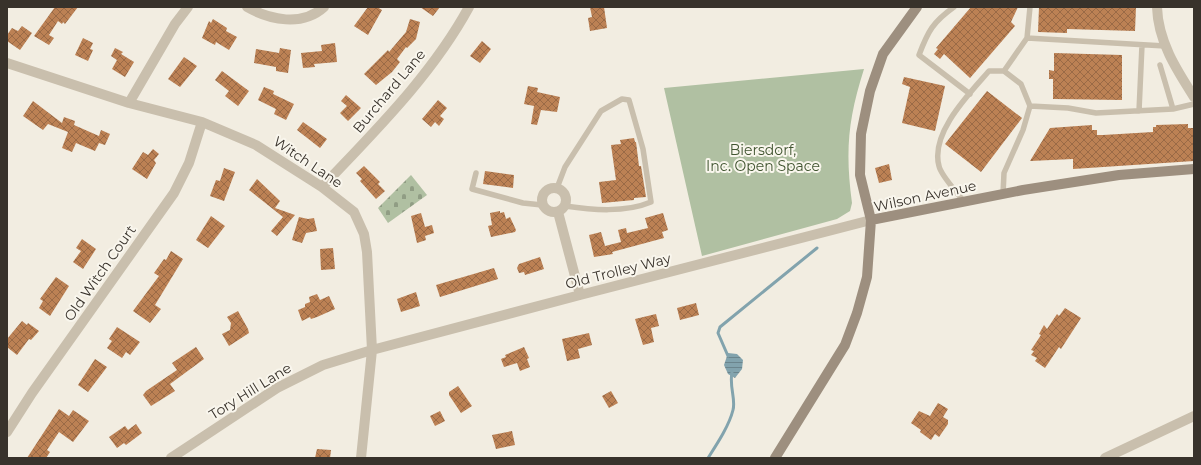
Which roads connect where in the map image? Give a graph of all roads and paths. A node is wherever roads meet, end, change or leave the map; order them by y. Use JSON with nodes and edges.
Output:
{"nodes":[{"id":1,"x":188,"y":7,"type":"edge"},
{"id":2,"x":247,"y":7,"type":"edge"},
{"id":3,"x":324,"y":7,"type":"edge"},
{"id":4,"x":469,"y":7,"type":"edge"},
{"id":5,"x":917,"y":7,"type":"edge"},
{"id":6,"x":954,"y":7,"type":"edge"},
{"id":7,"x":1030,"y":7,"type":"edge"},
{"id":8,"x":1157,"y":7,"type":"edge"},
{"id":9,"x":1027,"y":38,"type":"junction"},
{"id":10,"x":1142,"y":45,"type":"junction"},
{"id":11,"x":1165,"y":46,"type":"junction"},
{"id":12,"x":7,"y":63,"type":"edge"},
{"id":13,"x":1160,"y":65,"type":"dead end"},
{"id":14,"x":1004,"y":71,"type":"junction"},
{"id":15,"x":970,"y":94,"type":"junction"},
{"id":16,"x":1194,"y":97,"type":"edge"},
{"id":17,"x":129,"y":103,"type":"junction"},
{"id":18,"x":1194,"y":104,"type":"edge"},
{"id":19,"x":1030,"y":106,"type":"junction"},
{"id":20,"x":1173,"y":109,"type":"junction"},
{"id":21,"x":1139,"y":111,"type":"junction"},
{"id":22,"x":202,"y":122,"type":"junction"},
{"id":23,"x":1194,"y":169,"type":"edge"},
{"id":24,"x":476,"y":173,"type":"dead end"},
{"id":25,"x":322,"y":187,"type":"junction"},
{"id":26,"x":557,"y":188,"type":"junction"},
{"id":27,"x":1003,"y":194,"type":"junction"},
{"id":28,"x":964,"y":202,"type":"junction"},
{"id":29,"x":542,"y":205,"type":"junction"},
{"id":30,"x":561,"y":209,"type":"junction"},
{"id":31,"x":871,"y":220,"type":"junction"},
{"id":32,"x":580,"y":295,"type":"junction"},
{"id":33,"x":372,"y":350,"type":"junction"},
{"id":34,"x":1194,"y":416,"type":"edge"},
{"id":35,"x":7,"y":432,"type":"edge"},
{"id":36,"x":171,"y":458,"type":"edge"},
{"id":37,"x":360,"y":458,"type":"edge"},
{"id":38,"x":775,"y":458,"type":"edge"},
{"id":39,"x":1105,"y":458,"type":"edge"}],
"edges":[{"from":1,"to":17,"type":"street"},
{"from":2,"to":3,"type":"street"},
{"from":4,"to":25,"type":"street","name":"Burchard Lane"},
{"from":5,"to":31,"type":"main road"},
{"from":6,"to":15,"type":"lane"},
{"from":7,"to":9,"type":"lane"},
{"from":8,"to":11,"type":"street"},
{"from":9,"to":10,"type":"lane"},
{"from":9,"to":14,"type":"lane"},
{"from":10,"to":11,"type":"lane"},
{"from":10,"to":21,"type":"lane"},
{"from":11,"to":16,"type":"street"},
{"from":12,"to":17,"type":"street","name":"Witch Lane"},
{"from":13,"to":20,"type":"lane"},
{"from":14,"to":15,"type":"lane"},
{"from":14,"to":19,"type":"lane"},
{"from":15,"to":28,"type":"lane"},
{"from":17,"to":22,"type":"street","name":"Witch Lane"},
{"from":18,"to":20,"type":"lane"},
{"from":19,"to":21,"type":"lane"},
{"from":19,"to":27,"type":"lane"},
{"from":20,"to":21,"type":"lane"},
{"from":22,"to":25,"type":"street","name":"Witch Lane"},
{"from":22,"to":35,"type":"street","name":"Old Witch Court"},
{"from":23,"to":27,"type":"main road","name":"Wilson Avenue"},
{"from":24,"to":29,"type":"lane"},
{"from":25,"to":33,"type":"street","name":"Witch Lane"},
{"from":26,"to":29,"type":"street"},
{"from":26,"to":30,"type":"street"},
{"from":26,"to":30,"type":"lane"},
{"from":27,"to":28,"type":"main road","name":"Wilson Avenue"},
{"from":28,"to":31,"type":"main road","name":"Wilson Avenue"},
{"from":29,"to":30,"type":"street"},
{"from":30,"to":32,"type":"street"},
{"from":31,"to":32,"type":"street","name":"Old Trolley Way"},
{"from":31,"to":38,"type":"main road","name":"Wilson Avenue"},
{"from":32,"to":33,"type":"street","name":"Old Trolley Way"},
{"from":33,"to":36,"type":"street","name":"Tory Hill Lane"},
{"from":33,"to":37,"type":"street","name":"Witch Lane"},
{"from":34,"to":39,"type":"street"}]}
